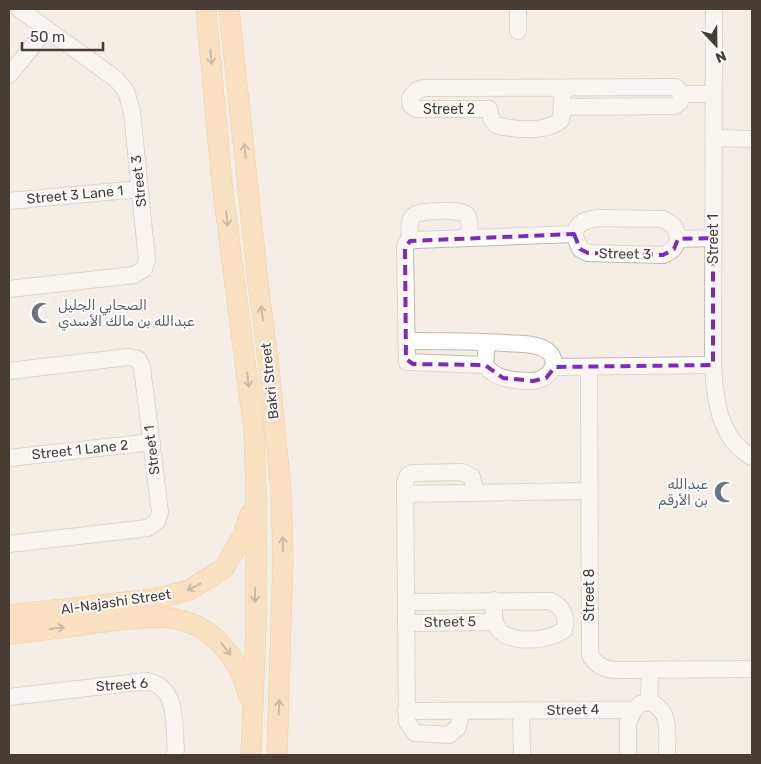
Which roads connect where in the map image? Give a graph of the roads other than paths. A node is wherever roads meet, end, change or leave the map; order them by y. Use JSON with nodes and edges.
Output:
{"nodes":[{"id":1,"x":19,"y":9,"type":"edge"},
{"id":2,"x":206,"y":9,"type":"edge"},
{"id":3,"x":230,"y":9,"type":"edge"},
{"id":4,"x":518,"y":9,"type":"edge"},
{"id":5,"x":714,"y":9,"type":"edge"},
{"id":6,"x":47,"y":29,"type":"junction"},
{"id":7,"x":518,"y":31,"type":"dead end"},
{"id":8,"x":9,"y":75,"type":"edge"},
{"id":9,"x":488,"y":88,"type":"junction"},
{"id":10,"x":563,"y":88,"type":"junction"},
{"id":11,"x":681,"y":94,"type":"junction"},
{"id":12,"x":713,"y":94,"type":"junction"},
{"id":13,"x":563,"y":107,"type":"junction"},
{"id":14,"x":489,"y":109,"type":"junction"},
{"id":15,"x":714,"y":138,"type":"junction"},
{"id":16,"x":752,"y":139,"type":"edge"},
{"id":17,"x":222,"y":184,"type":"junction"},
{"id":18,"x":140,"y":189,"type":"junction"},
{"id":19,"x":9,"y":201,"type":"edge"},
{"id":20,"x":574,"y":234,"type":"junction"},
{"id":21,"x":469,"y":238,"type":"junction"},
{"id":22,"x":713,"y":238,"type":"junction"},
{"id":23,"x":678,"y":239,"type":"junction"},
{"id":24,"x":410,"y":241,"type":"junction"},
{"id":25,"x":258,"y":282,"type":"junction"},
{"id":26,"x":9,"y":289,"type":"edge"},
{"id":27,"x":406,"y":341,"type":"junction"},
{"id":28,"x":486,"y":342,"type":"junction"},
{"id":29,"x":485,"y":365,"type":"junction"},
{"id":30,"x":713,"y":365,"type":"junction"},
{"id":31,"x":554,"y":367,"type":"junction"},
{"id":32,"x":589,"y":367,"type":"junction"},
{"id":33,"x":9,"y":371,"type":"edge"},
{"id":34,"x":152,"y":442,"type":"junction"},
{"id":35,"x":752,"y":456,"type":"edge"},
{"id":36,"x":9,"y":458,"type":"edge"},
{"id":37,"x":589,"y":491,"type":"junction"},
{"id":38,"x":256,"y":493,"type":"junction"},
{"id":39,"x":9,"y":544,"type":"edge"},
{"id":40,"x":494,"y":600,"type":"junction"},
{"id":41,"x":406,"y":602,"type":"junction"},
{"id":42,"x":588,"y":621,"type":"junction"},
{"id":43,"x":494,"y":622,"type":"junction"},
{"id":44,"x":406,"y":623,"type":"junction"},
{"id":45,"x":566,"y":623,"type":"junction"},
{"id":46,"x":18,"y":624,"type":"edge"},
{"id":47,"x":752,"y":669,"type":"edge"},
{"id":48,"x":650,"y":670,"type":"junction"},
{"id":49,"x":9,"y":697,"type":"edge"},
{"id":50,"x":649,"y":702,"type":"junction"},
{"id":51,"x":634,"y":710,"type":"junction"},
{"id":52,"x":406,"y":711,"type":"junction"},
{"id":53,"x":462,"y":711,"type":"junction"},
{"id":54,"x":521,"y":711,"type":"junction"},
{"id":55,"x":251,"y":714,"type":"junction"},
{"id":56,"x":174,"y":755,"type":"edge"},
{"id":57,"x":250,"y":755,"type":"edge"},
{"id":58,"x":277,"y":755,"type":"edge"},
{"id":59,"x":522,"y":755,"type":"edge"},
{"id":60,"x":628,"y":755,"type":"edge"},
{"id":61,"x":667,"y":755,"type":"edge"}],
"edges":[{"from":1,"to":6,"type":"street","name":"Street 3"},
{"from":2,"to":17,"type":"main road","name":"Bakri Street","one_way":true},
{"from":25,"to":3,"type":"main road","name":"Bakri Street","one_way":true},
{"from":4,"to":7,"type":"street"},
{"from":5,"to":12,"type":"street","name":"Street 1"},
{"from":6,"to":8,"type":"street"},
{"from":6,"to":18,"type":"street","name":"Street 3"},
{"from":9,"to":10,"type":"street","name":"Street 2"},
{"from":9,"to":14,"type":"street","name":"Street 2"},
{"from":9,"to":14,"type":"street","name":"Street 2"},
{"from":10,"to":11,"type":"street","name":"Street 2"},
{"from":10,"to":13,"type":"street"},
{"from":11,"to":12,"type":"street","name":"Street 2"},
{"from":11,"to":13,"type":"street"},
{"from":12,"to":15,"type":"street","name":"Street 1"},
{"from":13,"to":14,"type":"street","name":"Street 2"},
{"from":15,"to":16,"type":"street"},
{"from":15,"to":22,"type":"street","name":"Street 1"},
{"from":17,"to":25,"type":"main road"},
{"from":17,"to":38,"type":"main road","name":"Bakri Street","one_way":true},
{"from":18,"to":19,"type":"street","name":"Street 3 Lane 1"},
{"from":18,"to":26,"type":"street","name":"Street 3"},
{"from":20,"to":21,"type":"street"},
{"from":20,"to":23,"type":"street"},
{"from":20,"to":23,"type":"street","name":"Street 3"},
{"from":21,"to":24,"type":"street"},
{"from":21,"to":24,"type":"street"},
{"from":22,"to":23,"type":"street"},
{"from":22,"to":30,"type":"street","name":"Street 1"},
{"from":24,"to":27,"type":"street"},
{"from":58,"to":25,"type":"main road","name":"Bakri Street","one_way":true},
{"from":27,"to":28,"type":"street"},
{"from":27,"to":29,"type":"street"},
{"from":28,"to":29,"type":"street"},
{"from":28,"to":31,"type":"street"},
{"from":29,"to":31,"type":"street"},
{"from":30,"to":32,"type":"street"},
{"from":30,"to":35,"type":"street","name":"Street 1"},
{"from":31,"to":32,"type":"street"},
{"from":32,"to":37,"type":"street","name":"Street 8"},
{"from":33,"to":34,"type":"street","name":"Street 1"},
{"from":34,"to":36,"type":"street","name":"Street 1 Lane 2"},
{"from":34,"to":39,"type":"street","name":"Street 1"},
{"from":37,"to":41,"type":"street"},
{"from":37,"to":42,"type":"street","name":"Street 8"},
{"from":38,"to":46,"type":"main road","name":"Al-Najashi Street","one_way":true},
{"from":38,"to":55,"type":"main road","name":"Bakri Street","one_way":true},
{"from":40,"to":41,"type":"street","name":"Street 5"},
{"from":40,"to":43,"type":"street","name":"Street 5"},
{"from":40,"to":45,"type":"street","name":"Street 5"},
{"from":41,"to":44,"type":"street"},
{"from":42,"to":45,"type":"street"},
{"from":42,"to":48,"type":"street","name":"Street 8"},
{"from":43,"to":44,"type":"street","name":"Street 5"},
{"from":43,"to":45,"type":"street","name":"Street 5"},
{"from":44,"to":52,"type":"street"},
{"from":46,"to":55,"type":"main road","name":"Al-Najashi Street","one_way":true},
{"from":47,"to":48,"type":"street","name":"Street 8"},
{"from":48,"to":50,"type":"street"},
{"from":49,"to":56,"type":"street","name":"Street 6"},
{"from":50,"to":51,"type":"street","name":"Street 4"},
{"from":50,"to":61,"type":"street"},
{"from":51,"to":54,"type":"street","name":"Street 4"},
{"from":51,"to":60,"type":"street"},
{"from":52,"to":53,"type":"street","name":"Street 4"},
{"from":52,"to":53,"type":"street"},
{"from":53,"to":54,"type":"street","name":"Street 4"},
{"from":54,"to":59,"type":"street"},
{"from":55,"to":57,"type":"main road","name":"Bakri Street"}]}
